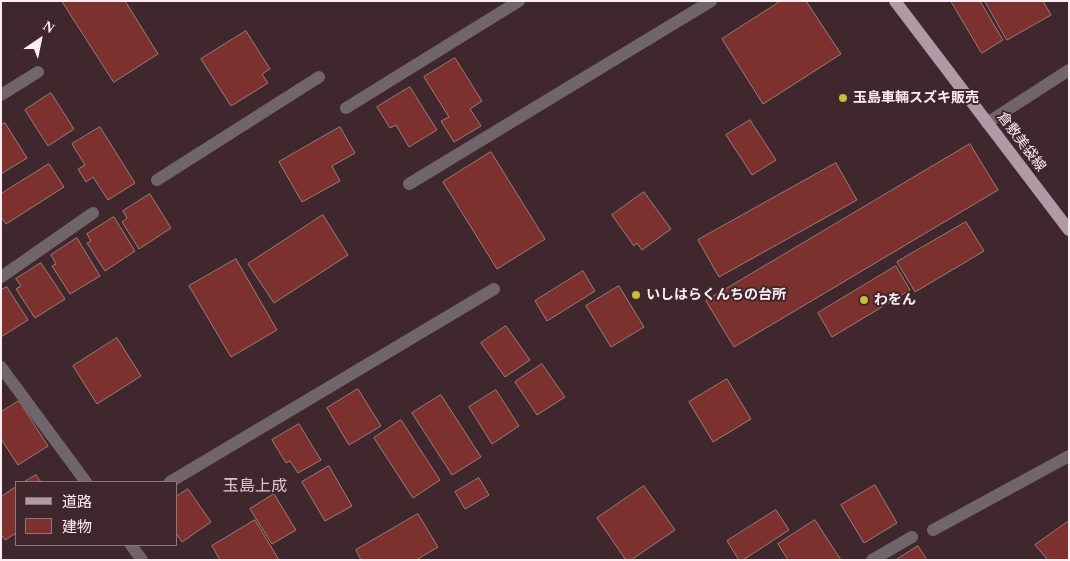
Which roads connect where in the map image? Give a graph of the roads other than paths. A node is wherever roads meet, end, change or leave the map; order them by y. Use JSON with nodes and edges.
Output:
{"nodes":[{"id":1,"x":519,"y":1,"type":"edge"},
{"id":2,"x":711,"y":1,"type":"edge"},
{"id":3,"x":895,"y":1,"type":"edge"},
{"id":4,"x":1069,"y":70,"type":"edge"},
{"id":5,"x":38,"y":72,"type":"dead end"},
{"id":6,"x":319,"y":77,"type":"dead end"},
{"id":7,"x":1,"y":95,"type":"edge"},
{"id":8,"x":346,"y":108,"type":"dead end"},
{"id":9,"x":987,"y":123,"type":"junction"},
{"id":10,"x":158,"y":180,"type":"dead end"},
{"id":11,"x":409,"y":184,"type":"dead end"},
{"id":12,"x":93,"y":213,"type":"dead end"},
{"id":13,"x":1069,"y":230,"type":"edge"},
{"id":14,"x":1,"y":277,"type":"edge"},
{"id":15,"x":494,"y":289,"type":"dead end"},
{"id":16,"x":1,"y":366,"type":"edge"},
{"id":17,"x":1069,"y":456,"type":"edge"},
{"id":18,"x":85,"y":481,"type":"edge"},
{"id":19,"x":172,"y":481,"type":"edge"},
{"id":20,"x":933,"y":530,"type":"dead end"},
{"id":21,"x":912,"y":537,"type":"dead end"},
{"id":22,"x":132,"y":546,"type":"edge"},
{"id":23,"x":142,"y":560,"type":"edge"},
{"id":24,"x":872,"y":560,"type":"edge"}],
"edges":[{"from":1,"to":8,"type":"street"},
{"from":2,"to":11,"type":"street"},
{"from":3,"to":9,"type":"main road","name":"倉敷美袋線"},
{"from":4,"to":9,"type":"street"},
{"from":5,"to":7,"type":"street"},
{"from":6,"to":10,"type":"street"},
{"from":9,"to":13,"type":"main road","name":"倉敷美袋線"},
{"from":12,"to":14,"type":"street"},
{"from":15,"to":19,"type":"street"},
{"from":16,"to":18,"type":"street"},
{"from":17,"to":20,"type":"street"},
{"from":21,"to":24,"type":"street"},
{"from":22,"to":23,"type":"street"}]}
